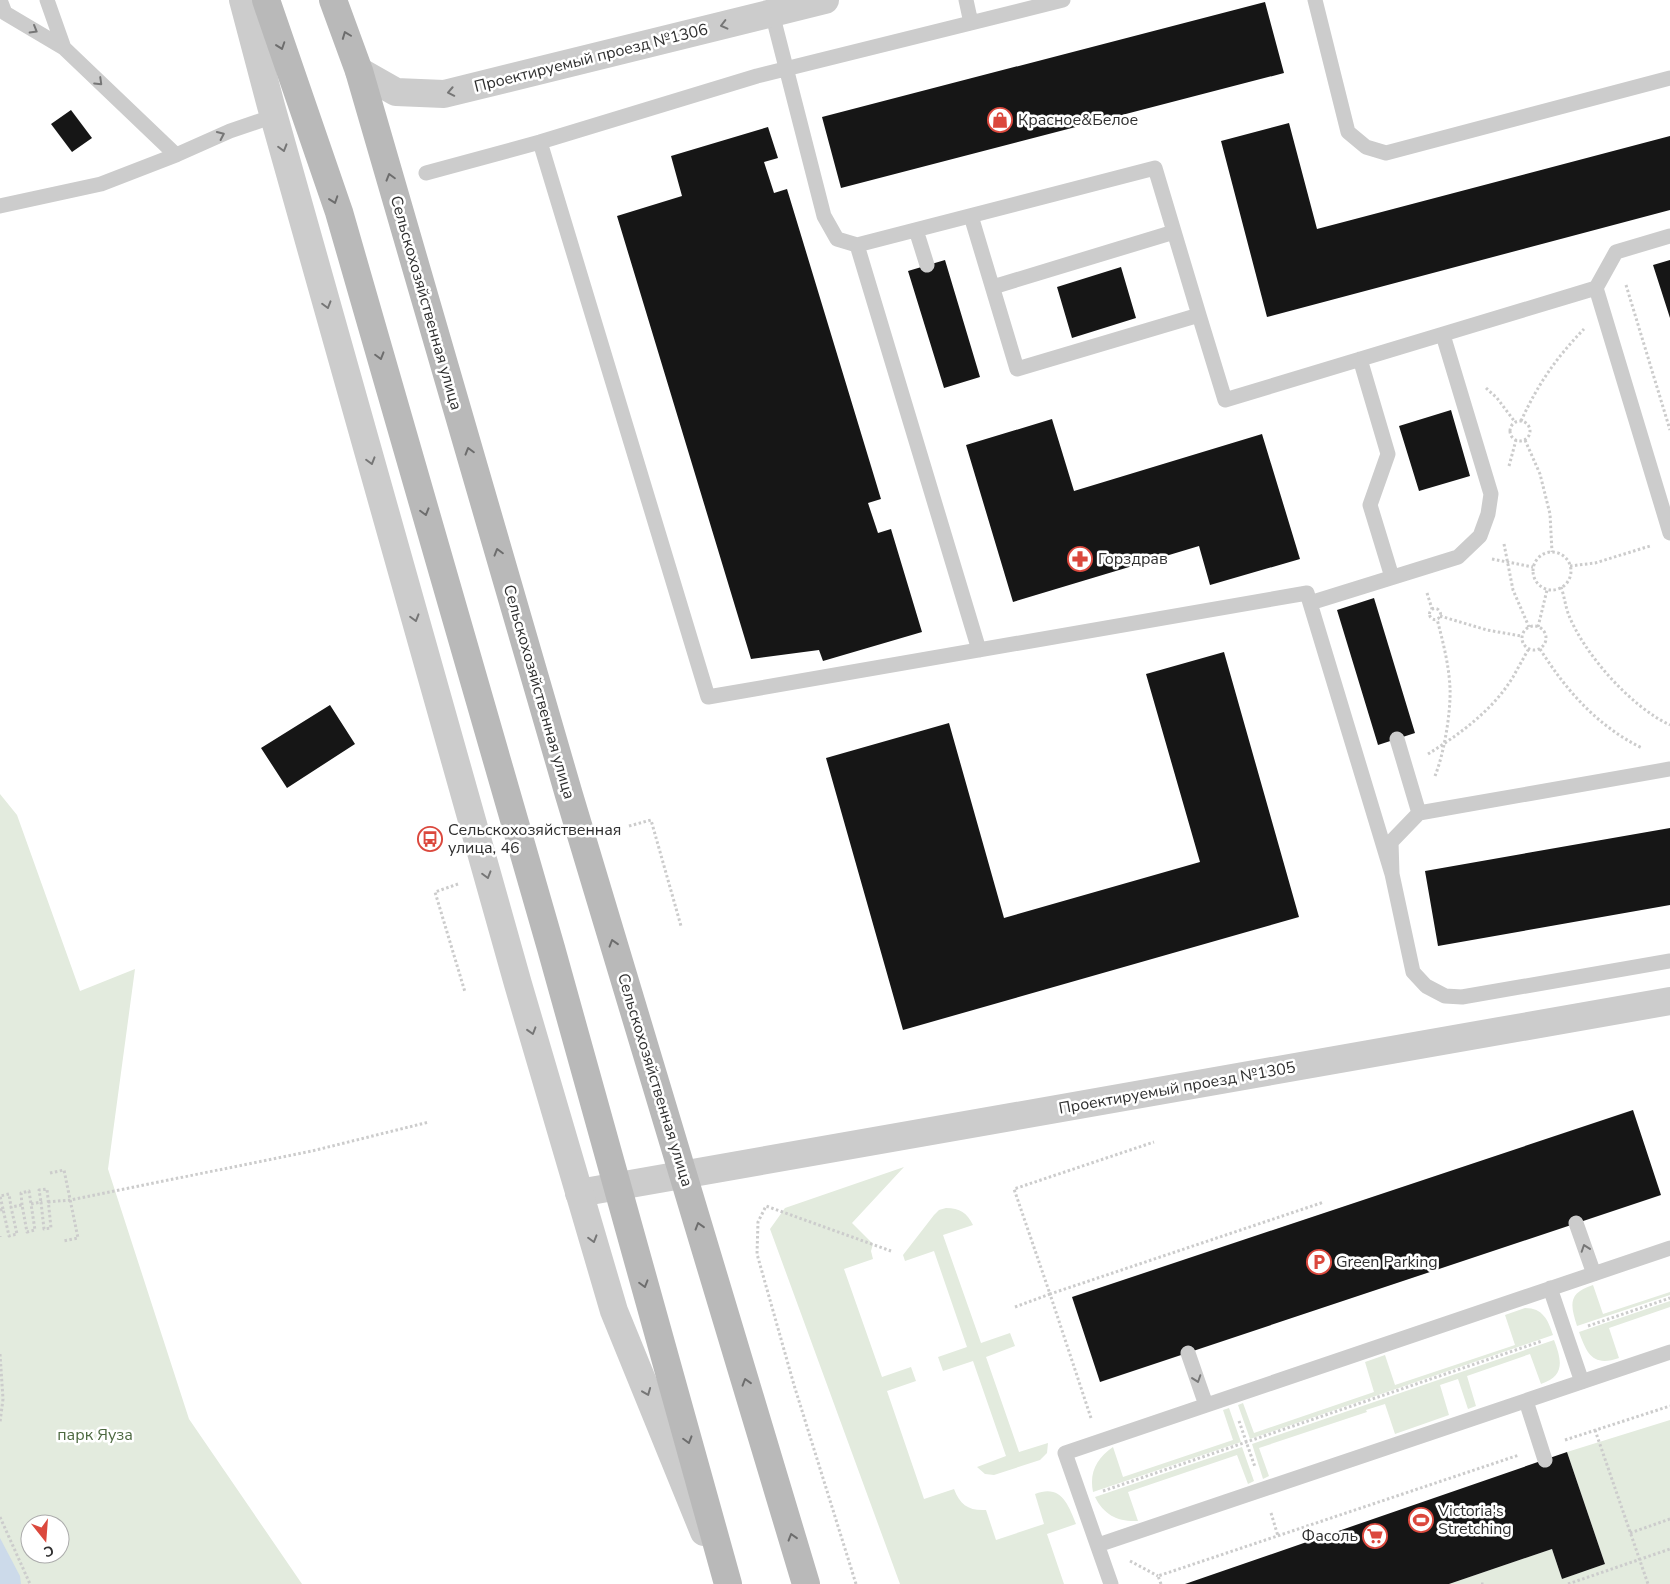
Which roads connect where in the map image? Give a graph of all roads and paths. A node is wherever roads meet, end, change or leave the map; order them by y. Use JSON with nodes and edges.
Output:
{"nodes":[{"id":1,"x":0,"y":0,"type":"edge"},
{"id":2,"x":47,"y":0,"type":"edge"},
{"id":3,"x":243,"y":0,"type":"edge"},
{"id":4,"x":266,"y":0,"type":"edge"},
{"id":5,"x":333,"y":0,"type":"edge"},
{"id":6,"x":825,"y":0,"type":"edge"},
{"id":7,"x":966,"y":0,"type":"edge"},
{"id":8,"x":1064,"y":0,"type":"edge"},
{"id":9,"x":1315,"y":0,"type":"edge"},
{"id":10,"x":772,"y":13,"type":"junction"},
{"id":11,"x":971,"y":23,"type":"junction"},
{"id":12,"x":64,"y":48,"type":"junction"},
{"id":13,"x":786,"y":69,"type":"junction"},
{"id":14,"x":360,"y":71,"type":"junction"},
{"id":15,"x":1670,"y":78,"type":"edge"},
{"id":16,"x":274,"y":116,"type":"junction"},
{"id":17,"x":540,"y":142,"type":"junction"},
{"id":18,"x":176,"y":155,"type":"junction"},
{"id":19,"x":426,"y":173,"type":"dead end"},
{"id":20,"x":0,"y":206,"type":"edge"},
{"id":21,"x":971,"y":216,"type":"junction"},
{"id":22,"x":916,"y":230,"type":"junction"},
{"id":23,"x":1174,"y":232,"type":"junction"},
{"id":24,"x":1670,"y":236,"type":"edge"},
{"id":25,"x":857,"y":245,"type":"junction"},
{"id":26,"x":1616,"y":252,"type":"junction"},
{"id":27,"x":926,"y":265,"type":"dead end"},
{"id":28,"x":993,"y":287,"type":"junction"},
{"id":29,"x":1596,"y":288,"type":"junction"},
{"id":30,"x":1602,"y":309,"type":"junction"},
{"id":31,"x":1199,"y":315,"type":"junction"},
{"id":32,"x":1443,"y":334,"type":"junction"},
{"id":33,"x":1360,"y":359,"type":"junction"},
{"id":34,"x":1522,"y":421,"type":"junction"},
{"id":35,"x":1670,"y":430,"type":"edge"},
{"id":36,"x":1516,"y":440,"type":"junction"},
{"id":37,"x":1525,"y":440,"type":"junction"},
{"id":38,"x":1508,"y":474,"type":"dead end"},
{"id":39,"x":1670,"y":533,"type":"edge"},
{"id":40,"x":1504,"y":539,"type":"dead end"},
{"id":41,"x":1651,"y":545,"type":"dead end"},
{"id":42,"x":1462,"y":552,"type":"junction"},
{"id":43,"x":1552,"y":552,"type":"junction"},
{"id":44,"x":1508,"y":563,"type":"junction"},
{"id":45,"x":1570,"y":566,"type":"junction"},
{"id":46,"x":1534,"y":567,"type":"junction"},
{"id":47,"x":1392,"y":577,"type":"junction"},
{"id":48,"x":1561,"y":587,"type":"junction"},
{"id":49,"x":1547,"y":590,"type":"junction"},
{"id":50,"x":1310,"y":603,"type":"junction"},
{"id":51,"x":1529,"y":627,"type":"junction"},
{"id":52,"x":1538,"y":627,"type":"junction"},
{"id":53,"x":1521,"y":636,"type":"junction"},
{"id":54,"x":1540,"y":649,"type":"junction"},
{"id":55,"x":979,"y":650,"type":"junction"},
{"id":56,"x":1528,"y":650,"type":"junction"},
{"id":57,"x":1670,"y":725,"type":"edge"},
{"id":58,"x":1396,"y":739,"type":"dead end"},
{"id":59,"x":1444,"y":744,"type":"junction"},
{"id":60,"x":1645,"y":749,"type":"dead end"},
{"id":61,"x":1405,"y":767,"type":"junction"},
{"id":62,"x":1670,"y":769,"type":"edge"},
{"id":63,"x":1419,"y":813,"type":"junction"},
{"id":64,"x":629,"y":826,"type":"dead end"},
{"id":65,"x":1392,"y":874,"type":"junction"},
{"id":66,"x":458,"y":884,"type":"dead end"},
{"id":67,"x":681,"y":926,"type":"dead end"},
{"id":68,"x":1670,"y":960,"type":"edge"},
{"id":69,"x":465,"y":992,"type":"dead end"},
{"id":70,"x":1670,"y":1001,"type":"edge"},
{"id":71,"x":429,"y":1122,"type":"dead end"},
{"id":72,"x":1154,"y":1142,"type":"dead end"},
{"id":73,"x":50,"y":1173,"type":"dead end"},
{"id":74,"x":683,"y":1174,"type":"junction"},
{"id":75,"x":617,"y":1186,"type":"junction"},
{"id":76,"x":579,"y":1193,"type":"junction"},
{"id":77,"x":70,"y":1200,"type":"junction"},
{"id":78,"x":40,"y":1202,"type":"junction"},
{"id":79,"x":48,"y":1202,"type":"junction"},
{"id":80,"x":1324,"y":1202,"type":"dead end"},
{"id":81,"x":31,"y":1204,"type":"junction"},
{"id":82,"x":22,"y":1205,"type":"junction"},
{"id":83,"x":11,"y":1207,"type":"junction"},
{"id":84,"x":2,"y":1210,"type":"edge"},
{"id":85,"x":1576,"y":1223,"type":"dead end"},
{"id":86,"x":63,"y":1241,"type":"dead end"},
{"id":87,"x":1670,"y":1248,"type":"edge"},
{"id":88,"x":891,"y":1251,"type":"dead end"},
{"id":89,"x":1594,"y":1274,"type":"junction"},
{"id":90,"x":1550,"y":1288,"type":"junction"},
{"id":91,"x":1050,"y":1294,"type":"junction"},
{"id":92,"x":1670,"y":1298,"type":"edge"},
{"id":93,"x":1015,"y":1307,"type":"dead end"},
{"id":94,"x":1566,"y":1333,"type":"junction"},
{"id":95,"x":1670,"y":1352,"type":"edge"},
{"id":96,"x":0,"y":1354,"type":"edge"},
{"id":97,"x":1188,"y":1354,"type":"dead end"},
{"id":98,"x":1582,"y":1382,"type":"junction"},
{"id":99,"x":1231,"y":1396,"type":"junction"},
{"id":100,"x":1526,"y":1401,"type":"junction"},
{"id":101,"x":1206,"y":1405,"type":"junction"},
{"id":102,"x":1670,"y":1406,"type":"edge"},
{"id":103,"x":1091,"y":1419,"type":"dead end"},
{"id":104,"x":0,"y":1422,"type":"edge"},
{"id":105,"x":1596,"y":1430,"type":"junction"},
{"id":106,"x":1247,"y":1442,"type":"junction"},
{"id":107,"x":1543,"y":1454,"type":"junction"},
{"id":108,"x":1263,"y":1490,"type":"junction"},
{"id":109,"x":1081,"y":1499,"type":"junction"},
{"id":110,"x":0,"y":1517,"type":"edge"},
{"id":111,"x":1670,"y":1519,"type":"edge"},
{"id":112,"x":1630,"y":1533,"type":"junction"},
{"id":113,"x":1278,"y":1536,"type":"junction"},
{"id":114,"x":1098,"y":1545,"type":"junction"},
{"id":115,"x":1670,"y":1549,"type":"edge"},
{"id":116,"x":1640,"y":1560,"type":"junction"},
{"id":117,"x":30,"y":1584,"type":"edge"},
{"id":118,"x":726,"y":1584,"type":"edge"},
{"id":119,"x":806,"y":1584,"type":"edge"},
{"id":120,"x":856,"y":1584,"type":"edge"},
{"id":121,"x":1111,"y":1584,"type":"edge"},
{"id":122,"x":1161,"y":1584,"type":"edge"},
{"id":123,"x":1481,"y":1584,"type":"edge"},
{"id":124,"x":1485,"y":1584,"type":"edge"},
{"id":125,"x":1568,"y":1584,"type":"edge"},
{"id":126,"x":1648,"y":1584,"type":"edge"}],
"edges":[{"from":1,"to":12,"type":"lane","one_way":true},
{"from":2,"to":12,"type":"lane"},
{"from":3,"to":16,"type":"street"},
{"from":4,"to":75,"type":"main road","one_way":true},
{"from":14,"to":5,"type":"main road","name":"Сельскохозяйственная улица","one_way":true},
{"from":6,"to":10,"type":"street","name":"Проектируемый проезд №1306"},
{"from":7,"to":11,"type":"lane"},
{"from":8,"to":11,"type":"lane"},
{"from":9,"to":15,"type":"lane"},
{"from":10,"to":13,"type":"lane"},
{"from":10,"to":14,"type":"street","name":"Проектируемый проезд №1306","one_way":true},
{"from":11,"to":13,"type":"lane"},
{"from":12,"to":18,"type":"lane","one_way":true},
{"from":13,"to":17,"type":"lane"},
{"from":13,"to":25,"type":"lane"},
{"from":74,"to":14,"type":"main road","name":"Сельскохозяйственная улица","one_way":true},
{"from":18,"to":16,"type":"lane","one_way":true},
{"from":16,"to":76,"type":"street","one_way":true},
{"from":17,"to":19,"type":"lane"},
{"from":17,"to":55,"type":"lane"},
{"from":18,"to":20,"type":"lane"},
{"from":21,"to":22,"type":"lane"},
{"from":21,"to":23,"type":"lane"},
{"from":21,"to":28,"type":"lane"},
{"from":22,"to":25,"type":"lane"},
{"from":22,"to":27,"type":"lane"},
{"from":23,"to":28,"type":"lane"},
{"from":23,"to":31,"type":"lane"},
{"from":24,"to":26,"type":"lane"},
{"from":25,"to":55,"type":"lane"},
{"from":26,"to":29,"type":"lane"},
{"from":26,"to":35,"type":"path"},
{"from":28,"to":31,"type":"lane"},
{"from":29,"to":30,"type":"lane"},
{"from":29,"to":32,"type":"lane"},
{"from":30,"to":34,"type":"path"},
{"from":30,"to":39,"type":"lane"},
{"from":31,"to":33,"type":"lane"},
{"from":32,"to":33,"type":"lane"},
{"from":32,"to":42,"type":"lane"},
{"from":33,"to":47,"type":"lane"},
{"from":34,"to":36,"type":"path"},
{"from":34,"to":37,"type":"path"},
{"from":36,"to":37,"type":"path"},
{"from":36,"to":38,"type":"path"},
{"from":37,"to":43,"type":"path"},
{"from":40,"to":44,"type":"path"},
{"from":41,"to":45,"type":"path"},
{"from":42,"to":44,"type":"path"},
{"from":42,"to":47,"type":"lane"},
{"from":43,"to":45,"type":"path"},
{"from":43,"to":46,"type":"path"},
{"from":44,"to":46,"type":"path"},
{"from":44,"to":51,"type":"path"},
{"from":45,"to":48,"type":"path"},
{"from":46,"to":49,"type":"path"},
{"from":47,"to":50,"type":"lane"},
{"from":48,"to":49,"type":"path"},
{"from":48,"to":57,"type":"path"},
{"from":49,"to":52,"type":"path"},
{"from":50,"to":55,"type":"lane"},
{"from":50,"to":65,"type":"lane"},
{"from":51,"to":52,"type":"path"},
{"from":51,"to":53,"type":"path"},
{"from":52,"to":54,"type":"path"},
{"from":53,"to":56,"type":"path"},
{"from":53,"to":59,"type":"path"},
{"from":54,"to":56,"type":"path"},
{"from":54,"to":60,"type":"path"},
{"from":56,"to":59,"type":"path"},
{"from":58,"to":61,"type":"lane"},
{"from":59,"to":61,"type":"path"},
{"from":59,"to":63,"type":"path"},
{"from":61,"to":63,"type":"lane"},
{"from":62,"to":63,"type":"lane"},
{"from":63,"to":65,"type":"lane"},
{"from":64,"to":67,"type":"path"},
{"from":65,"to":68,"type":"lane"},
{"from":66,"to":69,"type":"path"},
{"from":70,"to":74,"type":"street","name":"Проектируемый проезд №1305"},
{"from":71,"to":77,"type":"path"},
{"from":72,"to":91,"type":"path"},
{"from":73,"to":77,"type":"path"},
{"from":74,"to":75,"type":"street","name":"Проектируемый проезд №1305"},
{"from":119,"to":74,"type":"main road","name":"Сельскохозяйственная улица","one_way":true},
{"from":75,"to":76,"type":"street","name":"Проектируемый проезд №1305"},
{"from":75,"to":118,"type":"main road","one_way":true},
{"from":76,"to":118,"type":"street","one_way":true},
{"from":77,"to":79,"type":"path"},
{"from":77,"to":86,"type":"path"},
{"from":78,"to":79,"type":"path"},
{"from":78,"to":79,"type":"path"},
{"from":78,"to":81,"type":"path"},
{"from":80,"to":91,"type":"path"},
{"from":81,"to":82,"type":"path"},
{"from":81,"to":82,"type":"path"},
{"from":82,"to":83,"type":"path"},
{"from":83,"to":84,"type":"path"},
{"from":83,"to":84,"type":"path"},
{"from":89,"to":85,"type":"lane","one_way":true},
{"from":87,"to":89,"type":"lane"},
{"from":88,"to":120,"type":"path"},
{"from":89,"to":90,"type":"lane"},
{"from":90,"to":94,"type":"lane"},
{"from":90,"to":99,"type":"lane"},
{"from":91,"to":93,"type":"path"},
{"from":91,"to":103,"type":"path"},
{"from":92,"to":94,"type":"path"},
{"from":94,"to":98,"type":"lane"},
{"from":94,"to":106,"type":"path"},
{"from":95,"to":98,"type":"lane"},
{"from":96,"to":104,"type":"path"},
{"from":97,"to":101,"type":"lane","one_way":true},
{"from":98,"to":100,"type":"lane"},
{"from":99,"to":101,"type":"lane"},
{"from":99,"to":106,"type":"path"},
{"from":100,"to":107,"type":"lane"},
{"from":100,"to":108,"type":"lane"},
{"from":101,"to":109,"type":"lane"},
{"from":102,"to":105,"type":"path"},
{"from":105,"to":107,"type":"path"},
{"from":105,"to":112,"type":"path"},
{"from":106,"to":108,"type":"path"},
{"from":106,"to":109,"type":"path"},
{"from":107,"to":113,"type":"path"},
{"from":108,"to":113,"type":"path"},
{"from":108,"to":114,"type":"lane"},
{"from":109,"to":114,"type":"lane"},
{"from":110,"to":117,"type":"path"},
{"from":111,"to":112,"type":"path"},
{"from":112,"to":116,"type":"path"},
{"from":113,"to":122,"type":"path"},
{"from":114,"to":121,"type":"lane"},
{"from":115,"to":116,"type":"path"},
{"from":116,"to":125,"type":"path"},
{"from":116,"to":126,"type":"path"},
{"from":123,"to":124,"type":"path"}]}
